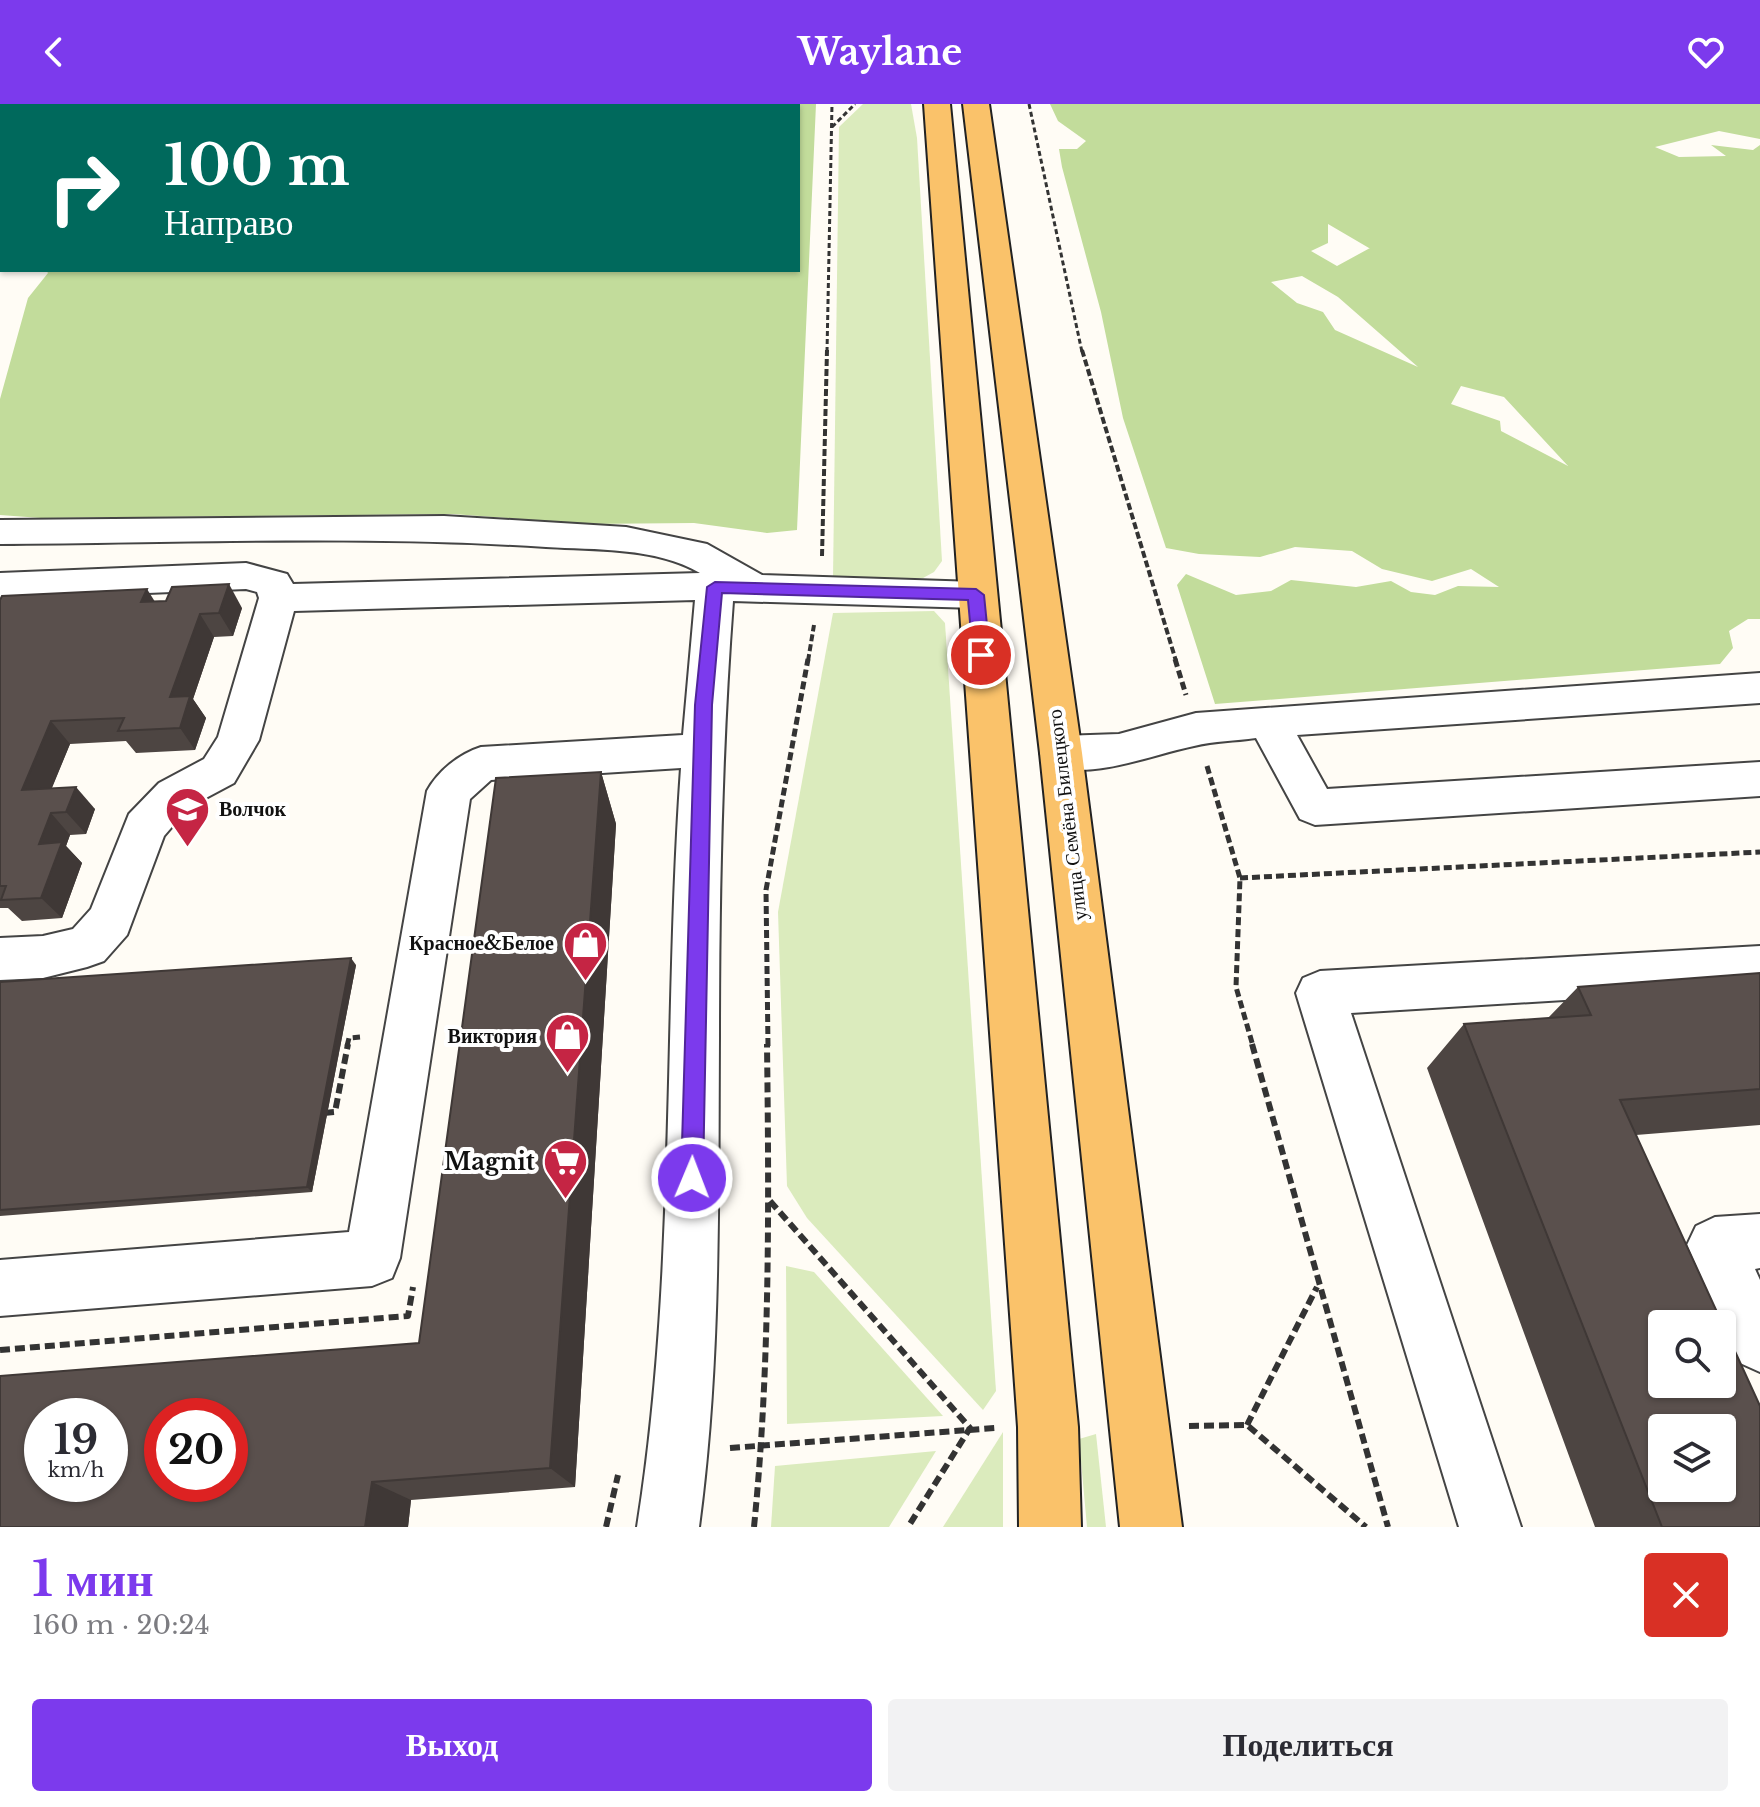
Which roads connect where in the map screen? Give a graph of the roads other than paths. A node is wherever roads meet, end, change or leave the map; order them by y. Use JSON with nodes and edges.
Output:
{"nodes":[{"id":1,"x":937,"y":104,"type":"edge"},
{"id":2,"x":976,"y":104,"type":"edge"},
{"id":3,"x":0,"y":532,"type":"edge"},
{"id":4,"x":0,"y":586,"type":"edge"},
{"id":5,"x":736,"y":588,"type":"junction"},
{"id":6,"x":976,"y":595,"type":"junction"},
{"id":7,"x":278,"y":598,"type":"junction"},
{"id":8,"x":1760,"y":688,"type":"edge"},
{"id":9,"x":1268,"y":721,"type":"junction"},
{"id":10,"x":703,"y":750,"type":"junction"},
{"id":11,"x":1061,"y":753,"type":"junction"},
{"id":12,"x":1760,"y":779,"type":"edge"},
{"id":13,"x":0,"y":959,"type":"edge"},
{"id":14,"x":1760,"y":967,"type":"edge"},
{"id":15,"x":1760,"y":1241,"type":"edge"},
{"id":16,"x":0,"y":1288,"type":"edge"},
{"id":17,"x":1760,"y":1343,"type":"edge"},
{"id":18,"x":668,"y":1527,"type":"edge"},
{"id":19,"x":1050,"y":1527,"type":"edge"},
{"id":20,"x":1151,"y":1527,"type":"edge"},
{"id":21,"x":1490,"y":1527,"type":"edge"}],
"edges":[{"from":1,"to":6,"type":"main road"},
{"from":2,"to":11,"type":"main road","name":"улица Семёна Билецкого"},
{"from":3,"to":5,"type":"street"},
{"from":4,"to":7,"type":"street"},
{"from":5,"to":6,"type":"street"},
{"from":5,"to":7,"type":"street"},
{"from":5,"to":10,"type":"street"},
{"from":6,"to":19,"type":"main road"},
{"from":7,"to":13,"type":"street"},
{"from":8,"to":9,"type":"street"},
{"from":9,"to":11,"type":"street"},
{"from":9,"to":12,"type":"street"},
{"from":10,"to":16,"type":"street"},
{"from":10,"to":18,"type":"street"},
{"from":11,"to":20,"type":"main road","name":"улица Семёна Билецкого"},
{"from":14,"to":21,"type":"street"},
{"from":15,"to":17,"type":"street"}]}
